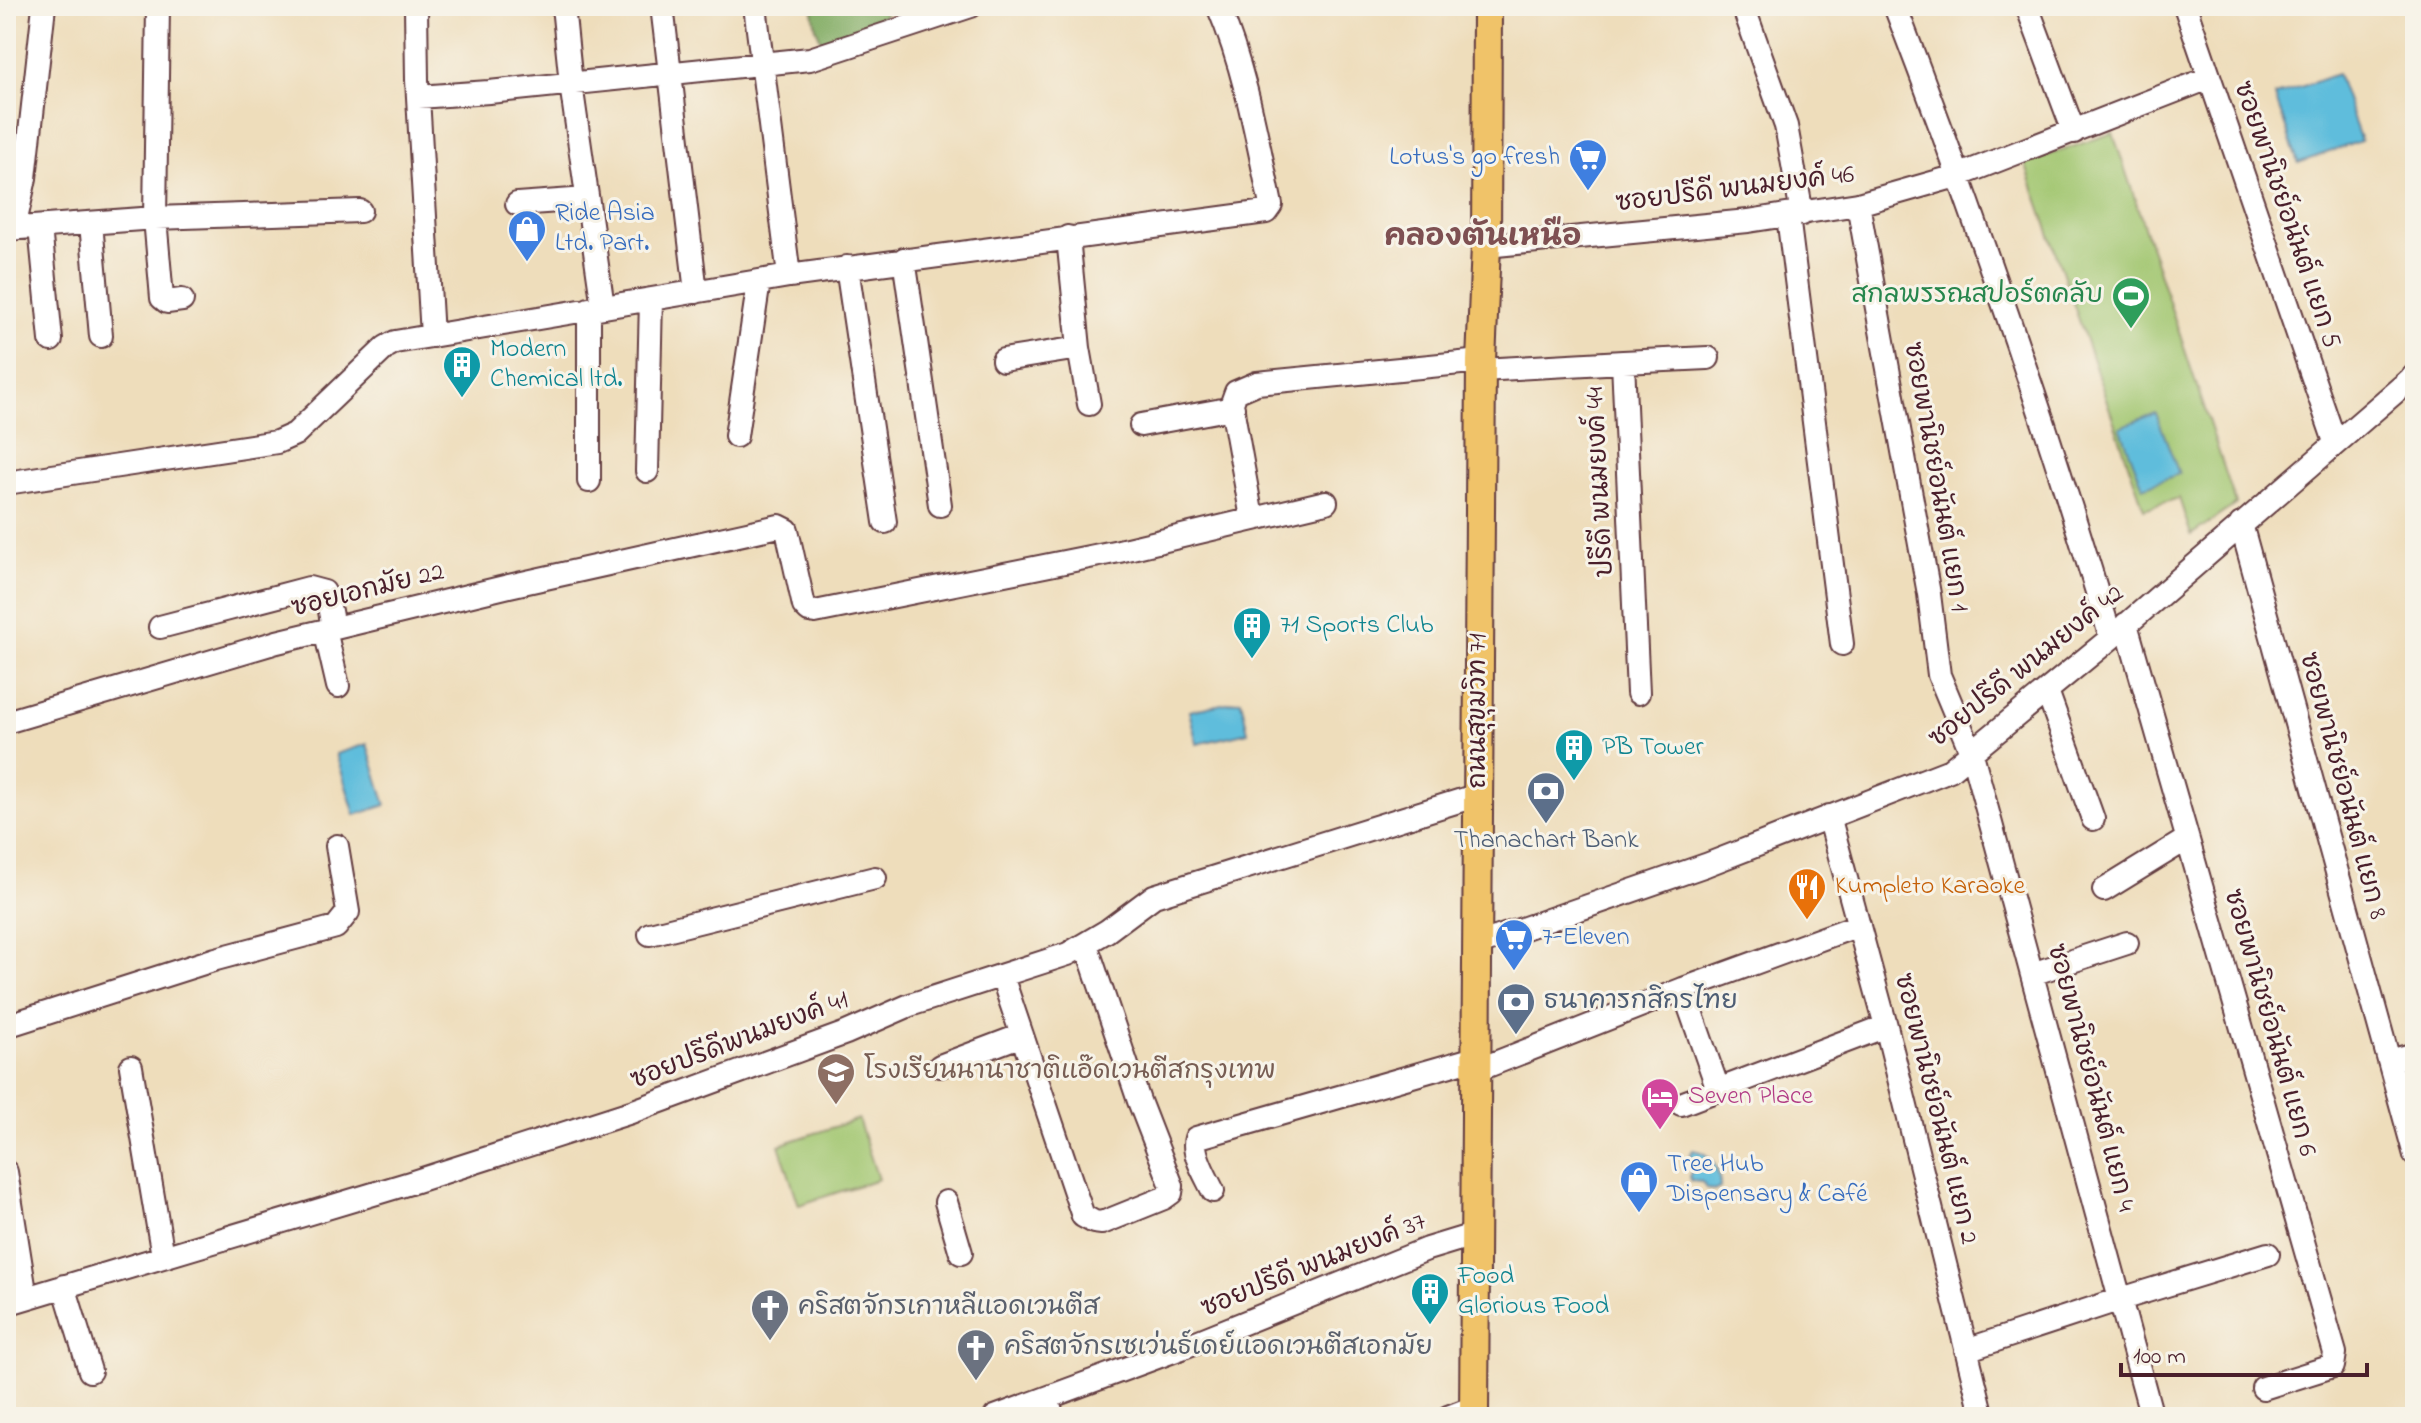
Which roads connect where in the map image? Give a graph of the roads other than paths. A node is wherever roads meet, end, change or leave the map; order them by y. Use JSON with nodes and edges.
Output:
{"nodes":[{"id":1,"x":44,"y":6,"type":"edge"},
{"id":2,"x":158,"y":6,"type":"edge"},
{"id":3,"x":416,"y":6,"type":"edge"},
{"id":4,"x":563,"y":6,"type":"edge"},
{"id":5,"x":662,"y":6,"type":"edge"},
{"id":6,"x":755,"y":6,"type":"edge"},
{"id":7,"x":971,"y":6,"type":"edge"},
{"id":8,"x":1218,"y":6,"type":"edge"},
{"id":9,"x":1487,"y":6,"type":"edge"},
{"id":10,"x":1743,"y":6,"type":"edge"},
{"id":11,"x":1895,"y":6,"type":"edge"},
{"id":12,"x":2027,"y":6,"type":"edge"},
{"id":13,"x":2185,"y":6,"type":"edge"},
{"id":14,"x":763,"y":64,"type":"junction"},
{"id":15,"x":671,"y":74,"type":"junction"},
{"id":16,"x":2209,"y":78,"type":"junction"},
{"id":17,"x":571,"y":84,"type":"junction"},
{"id":18,"x":418,"y":97,"type":"junction"},
{"id":19,"x":2074,"y":132,"type":"junction"},
{"id":20,"x":1960,"y":175,"type":"junction"},
{"id":21,"x":587,"y":199,"type":"junction"},
{"id":22,"x":517,"y":204,"type":"dead end"},
{"id":23,"x":1858,"y":204,"type":"junction"},
{"id":24,"x":360,"y":211,"type":"dead end"},
{"id":25,"x":1795,"y":215,"type":"junction"},
{"id":26,"x":155,"y":218,"type":"junction"},
{"id":27,"x":91,"y":223,"type":"junction"},
{"id":28,"x":40,"y":227,"type":"junction"},
{"id":29,"x":10,"y":229,"type":"edge"},
{"id":30,"x":1068,"y":237,"type":"junction"},
{"id":31,"x":1486,"y":246,"type":"junction"},
{"id":32,"x":904,"y":259,"type":"junction"},
{"id":33,"x":847,"y":267,"type":"junction"},
{"id":34,"x":789,"y":276,"type":"junction"},
{"id":35,"x":759,"y":281,"type":"junction"},
{"id":36,"x":696,"y":292,"type":"junction"},
{"id":37,"x":651,"y":299,"type":"junction"},
{"id":38,"x":182,"y":300,"type":"dead end"},
{"id":39,"x":596,"y":308,"type":"junction"},
{"id":40,"x":101,"y":336,"type":"dead end"},
{"id":41,"x":432,"y":336,"type":"junction"},
{"id":42,"x":51,"y":340,"type":"dead end"},
{"id":43,"x":1079,"y":348,"type":"junction"},
{"id":44,"x":1708,"y":358,"type":"dead end"},
{"id":45,"x":1003,"y":360,"type":"dead end"},
{"id":46,"x":1623,"y":362,"type":"junction"},
{"id":47,"x":1481,"y":366,"type":"junction"},
{"id":48,"x":2415,"y":375,"type":"edge"},
{"id":49,"x":1089,"y":404,"type":"dead end"},
{"id":50,"x":1233,"y":408,"type":"junction"},
{"id":51,"x":1141,"y":425,"type":"dead end"},
{"id":52,"x":736,"y":436,"type":"dead end"},
{"id":53,"x":2335,"y":442,"type":"junction"},
{"id":54,"x":647,"y":471,"type":"dead end"},
{"id":55,"x":589,"y":481,"type":"dead end"},
{"id":56,"x":6,"y":483,"type":"edge"},
{"id":57,"x":1326,"y":502,"type":"dead end"},
{"id":58,"x":940,"y":505,"type":"dead end"},
{"id":59,"x":1252,"y":518,"type":"junction"},
{"id":60,"x":885,"y":522,"type":"dead end"},
{"id":61,"x":2241,"y":524,"type":"junction"},
{"id":62,"x":160,"y":627,"type":"dead end"},
{"id":63,"x":329,"y":629,"type":"junction"},
{"id":64,"x":2119,"y":631,"type":"junction"},
{"id":65,"x":1842,"y":644,"type":"dead end"},
{"id":66,"x":338,"y":686,"type":"dead end"},
{"id":67,"x":2047,"y":691,"type":"junction"},
{"id":68,"x":1638,"y":693,"type":"dead end"},
{"id":69,"x":6,"y":722,"type":"edge"},
{"id":70,"x":1972,"y":754,"type":"junction"},
{"id":71,"x":1478,"y":795,"type":"junction"},
{"id":72,"x":1829,"y":816,"type":"junction"},
{"id":73,"x":2093,"y":819,"type":"dead end"},
{"id":74,"x":2187,"y":839,"type":"junction"},
{"id":75,"x":337,"y":846,"type":"dead end"},
{"id":76,"x":875,"y":878,"type":"dead end"},
{"id":77,"x":2104,"y":890,"type":"dead end"},
{"id":78,"x":1859,"y":925,"type":"junction"},
{"id":79,"x":650,"y":934,"type":"dead end"},
{"id":80,"x":2127,"y":943,"type":"dead end"},
{"id":81,"x":1086,"y":944,"type":"junction"},
{"id":82,"x":1476,"y":945,"type":"junction"},
{"id":83,"x":2032,"y":974,"type":"junction"},
{"id":84,"x":1002,"y":976,"type":"junction"},
{"id":85,"x":1683,"y":989,"type":"junction"},
{"id":86,"x":6,"y":1026,"type":"edge"},
{"id":87,"x":1886,"y":1026,"type":"junction"},
{"id":88,"x":1022,"y":1035,"type":"junction"},
{"id":89,"x":2415,"y":1054,"type":"edge"},
{"id":90,"x":2389,"y":1061,"type":"junction"},
{"id":91,"x":1475,"y":1064,"type":"junction"},
{"id":92,"x":940,"y":1066,"type":"dead end"},
{"id":93,"x":131,"y":1067,"type":"dead end"},
{"id":94,"x":1718,"y":1089,"type":"junction"},
{"id":95,"x":1681,"y":1104,"type":"dead end"},
{"id":96,"x":2415,"y":1155,"type":"edge"},
{"id":97,"x":6,"y":1172,"type":"edge"},
{"id":98,"x":1213,"y":1191,"type":"dead end"},
{"id":99,"x":946,"y":1202,"type":"dead end"},
{"id":100,"x":1473,"y":1235,"type":"junction"},
{"id":101,"x":961,"y":1253,"type":"dead end"},
{"id":102,"x":2268,"y":1254,"type":"dead end"},
{"id":103,"x":163,"y":1256,"type":"junction"},
{"id":104,"x":64,"y":1286,"type":"junction"},
{"id":105,"x":2121,"y":1299,"type":"junction"},
{"id":106,"x":16,"y":1301,"type":"edge"},
{"id":107,"x":1966,"y":1350,"type":"junction"},
{"id":108,"x":90,"y":1371,"type":"dead end"},
{"id":109,"x":2263,"y":1388,"type":"dead end"},
{"id":110,"x":1050,"y":1408,"type":"edge"},
{"id":111,"x":1465,"y":1414,"type":"edge"},
{"id":112,"x":995,"y":1417,"type":"edge"},
{"id":113,"x":1983,"y":1417,"type":"edge"},
{"id":114,"x":2152,"y":1417,"type":"edge"}],
"edges":[{"from":1,"to":29,"type":"street"},
{"from":2,"to":26,"type":"street"},
{"from":3,"to":18,"type":"street"},
{"from":4,"to":17,"type":"street"},
{"from":5,"to":15,"type":"street"},
{"from":6,"to":14,"type":"street"},
{"from":7,"to":14,"type":"street"},
{"from":8,"to":30,"type":"street"},
{"from":9,"to":31,"type":"main road","name":"ถนนสุขุมวิท 71"},
{"from":10,"to":25,"type":"street"},
{"from":11,"to":20,"type":"street","name":"ซอยพานิชย์อนันต์ แยก 6"},
{"from":12,"to":19,"type":"street"},
{"from":13,"to":16,"type":"street","name":"ซอยพานิชย์อนันต์ แยก 5"},
{"from":14,"to":15,"type":"street"},
{"from":14,"to":34,"type":"street"},
{"from":15,"to":17,"type":"street"},
{"from":15,"to":36,"type":"street"},
{"from":16,"to":19,"type":"street","name":"ซอยปรีดี พนมยงค์ 46"},
{"from":16,"to":53,"type":"street","name":"ซอยพานิชย์อนันต์ แยก 5"},
{"from":17,"to":18,"type":"street"},
{"from":17,"to":21,"type":"street"},
{"from":18,"to":41,"type":"street"},
{"from":19,"to":20,"type":"street","name":"ซอยปรีดี พนมยงค์ 46"},
{"from":20,"to":23,"type":"street","name":"ซอยปรีดี พนมยงค์ 46"},
{"from":20,"to":64,"type":"street","name":"ซอยพานิชย์อนันต์ แยก 6"},
{"from":21,"to":22,"type":"street"},
{"from":21,"to":39,"type":"street"},
{"from":23,"to":25,"type":"street","name":"ซอยปรีดี พนมยงค์ 46"},
{"from":23,"to":70,"type":"street","name":"ซอยพานิชย์อนันต์ แยก 1"},
{"from":24,"to":26,"type":"street"},
{"from":25,"to":31,"type":"street","name":"ซอยปรีดี พนมยงค์ 46"},
{"from":25,"to":65,"type":"street"},
{"from":26,"to":27,"type":"street"},
{"from":26,"to":38,"type":"street"},
{"from":27,"to":28,"type":"street"},
{"from":27,"to":40,"type":"street"},
{"from":28,"to":29,"type":"street"},
{"from":28,"to":42,"type":"street"},
{"from":30,"to":32,"type":"street"},
{"from":30,"to":43,"type":"street"},
{"from":31,"to":47,"type":"main road","name":"ถนนสุขุมวิท 71"},
{"from":32,"to":33,"type":"street"},
{"from":32,"to":58,"type":"street"},
{"from":33,"to":34,"type":"street"},
{"from":33,"to":60,"type":"street"},
{"from":34,"to":35,"type":"street"},
{"from":35,"to":36,"type":"street"},
{"from":35,"to":52,"type":"street"},
{"from":36,"to":37,"type":"street"},
{"from":37,"to":39,"type":"street"},
{"from":37,"to":54,"type":"street"},
{"from":39,"to":41,"type":"street"},
{"from":39,"to":55,"type":"street"},
{"from":41,"to":56,"type":"street"},
{"from":43,"to":45,"type":"street"},
{"from":43,"to":49,"type":"street"},
{"from":44,"to":46,"type":"street"},
{"from":46,"to":47,"type":"street","name":"ปรีดี พนมยงค์ 44"},
{"from":46,"to":68,"type":"street","name":"ปรีดี พนมยงค์ 44"},
{"from":47,"to":50,"type":"street","name":"ปรีดี พนมยงค์ 44"},
{"from":47,"to":71,"type":"main road","name":"ถนนสุขุมวิท 71"},
{"from":48,"to":53,"type":"street","name":"ซอยปรีดี พนมยงค์ 42"},
{"from":50,"to":51,"type":"street"},
{"from":50,"to":59,"type":"street"},
{"from":53,"to":61,"type":"street","name":"ซอยปรีดี พนมยงค์ 42"},
{"from":57,"to":59,"type":"street"},
{"from":59,"to":63,"type":"street","name":"ซอยเอกมัย 22"},
{"from":61,"to":64,"type":"street","name":"ซอยปรีดี พนมยงค์ 42"},
{"from":61,"to":90,"type":"street","name":"ซอยพานิชย์อนันต์ แยก 8"},
{"from":62,"to":63,"type":"street"},
{"from":63,"to":66,"type":"street"},
{"from":63,"to":69,"type":"street","name":"ซอยเอกมัย 22"},
{"from":64,"to":67,"type":"street","name":"ซอยปรีดี พนมยงค์ 42"},
{"from":64,"to":74,"type":"street","name":"ซอยพานิชย์อนันต์ แยก 6"},
{"from":67,"to":70,"type":"street","name":"ซอยปรีดี พนมยงค์ 42"},
{"from":67,"to":73,"type":"street"},
{"from":70,"to":72,"type":"street","name":"ซอยปรีดี พนมยงค์ 42"},
{"from":70,"to":83,"type":"street","name":"ซอยพานิชย์อนันต์ แยก 4"},
{"from":71,"to":81,"type":"street","name":"ซอยปรีดีพนมยงค์ 41"},
{"from":71,"to":82,"type":"main road","name":"ถนนสุขุมวิท 71"},
{"from":72,"to":78,"type":"street","name":"ซอยพานิชย์อนันต์ แยก 2"},
{"from":72,"to":82,"type":"street","name":"ซอยปรีดี พนมยงค์ 42"},
{"from":74,"to":77,"type":"street"},
{"from":74,"to":109,"type":"street","name":"ซอยพานิชย์อนันต์ แยก 6"},
{"from":75,"to":86,"type":"street"},
{"from":76,"to":79,"type":"street"},
{"from":78,"to":85,"type":"street"},
{"from":78,"to":87,"type":"street","name":"ซอยพานิชย์อนันต์ แยก 2"},
{"from":80,"to":83,"type":"street"},
{"from":81,"to":84,"type":"street","name":"ซอยปรีดีพนมยงค์ 41"},
{"from":81,"to":88,"type":"street"},
{"from":82,"to":91,"type":"main road","name":"ถนนสุขุมวิท 71"},
{"from":83,"to":105,"type":"street","name":"ซอยพานิชย์อนันต์ แยก 4"},
{"from":84,"to":88,"type":"street"},
{"from":84,"to":103,"type":"street","name":"ซอยปรีดีพนมยงค์ 41"},
{"from":85,"to":91,"type":"street"},
{"from":85,"to":94,"type":"street"},
{"from":87,"to":94,"type":"street"},
{"from":87,"to":107,"type":"street","name":"ซอยพานิชย์อนันต์ แยก 2"},
{"from":88,"to":92,"type":"street"},
{"from":89,"to":90,"type":"street"},
{"from":90,"to":96,"type":"street","name":"ซอยพานิชย์อนันต์ แยก 8"},
{"from":91,"to":98,"type":"street"},
{"from":91,"to":100,"type":"main road","name":"ถนนสุขุมวิท 71"},
{"from":93,"to":103,"type":"street"},
{"from":94,"to":95,"type":"street"},
{"from":97,"to":106,"type":"street"},
{"from":99,"to":101,"type":"street"},
{"from":100,"to":110,"type":"street","name":"ซอยปรีดี พนมยงค์ 37"},
{"from":100,"to":111,"type":"main road","name":"ถนนสุขุมวิท 71"},
{"from":102,"to":105,"type":"street"},
{"from":103,"to":104,"type":"street","name":"ซอยปรีดีพนมยงค์ 41"},
{"from":104,"to":106,"type":"street","name":"ซอยปรีดีพนมยงค์ 41"},
{"from":104,"to":108,"type":"street"},
{"from":105,"to":107,"type":"street"},
{"from":105,"to":114,"type":"street","name":"ซอยพานิชย์อนันต์ แยก 4"},
{"from":107,"to":113,"type":"street","name":"ซอยพานิชย์อนันต์ แยก 2"},
{"from":110,"to":112,"type":"street","name":"ซอยปรีดี พนมยงค์ 37"}]}
